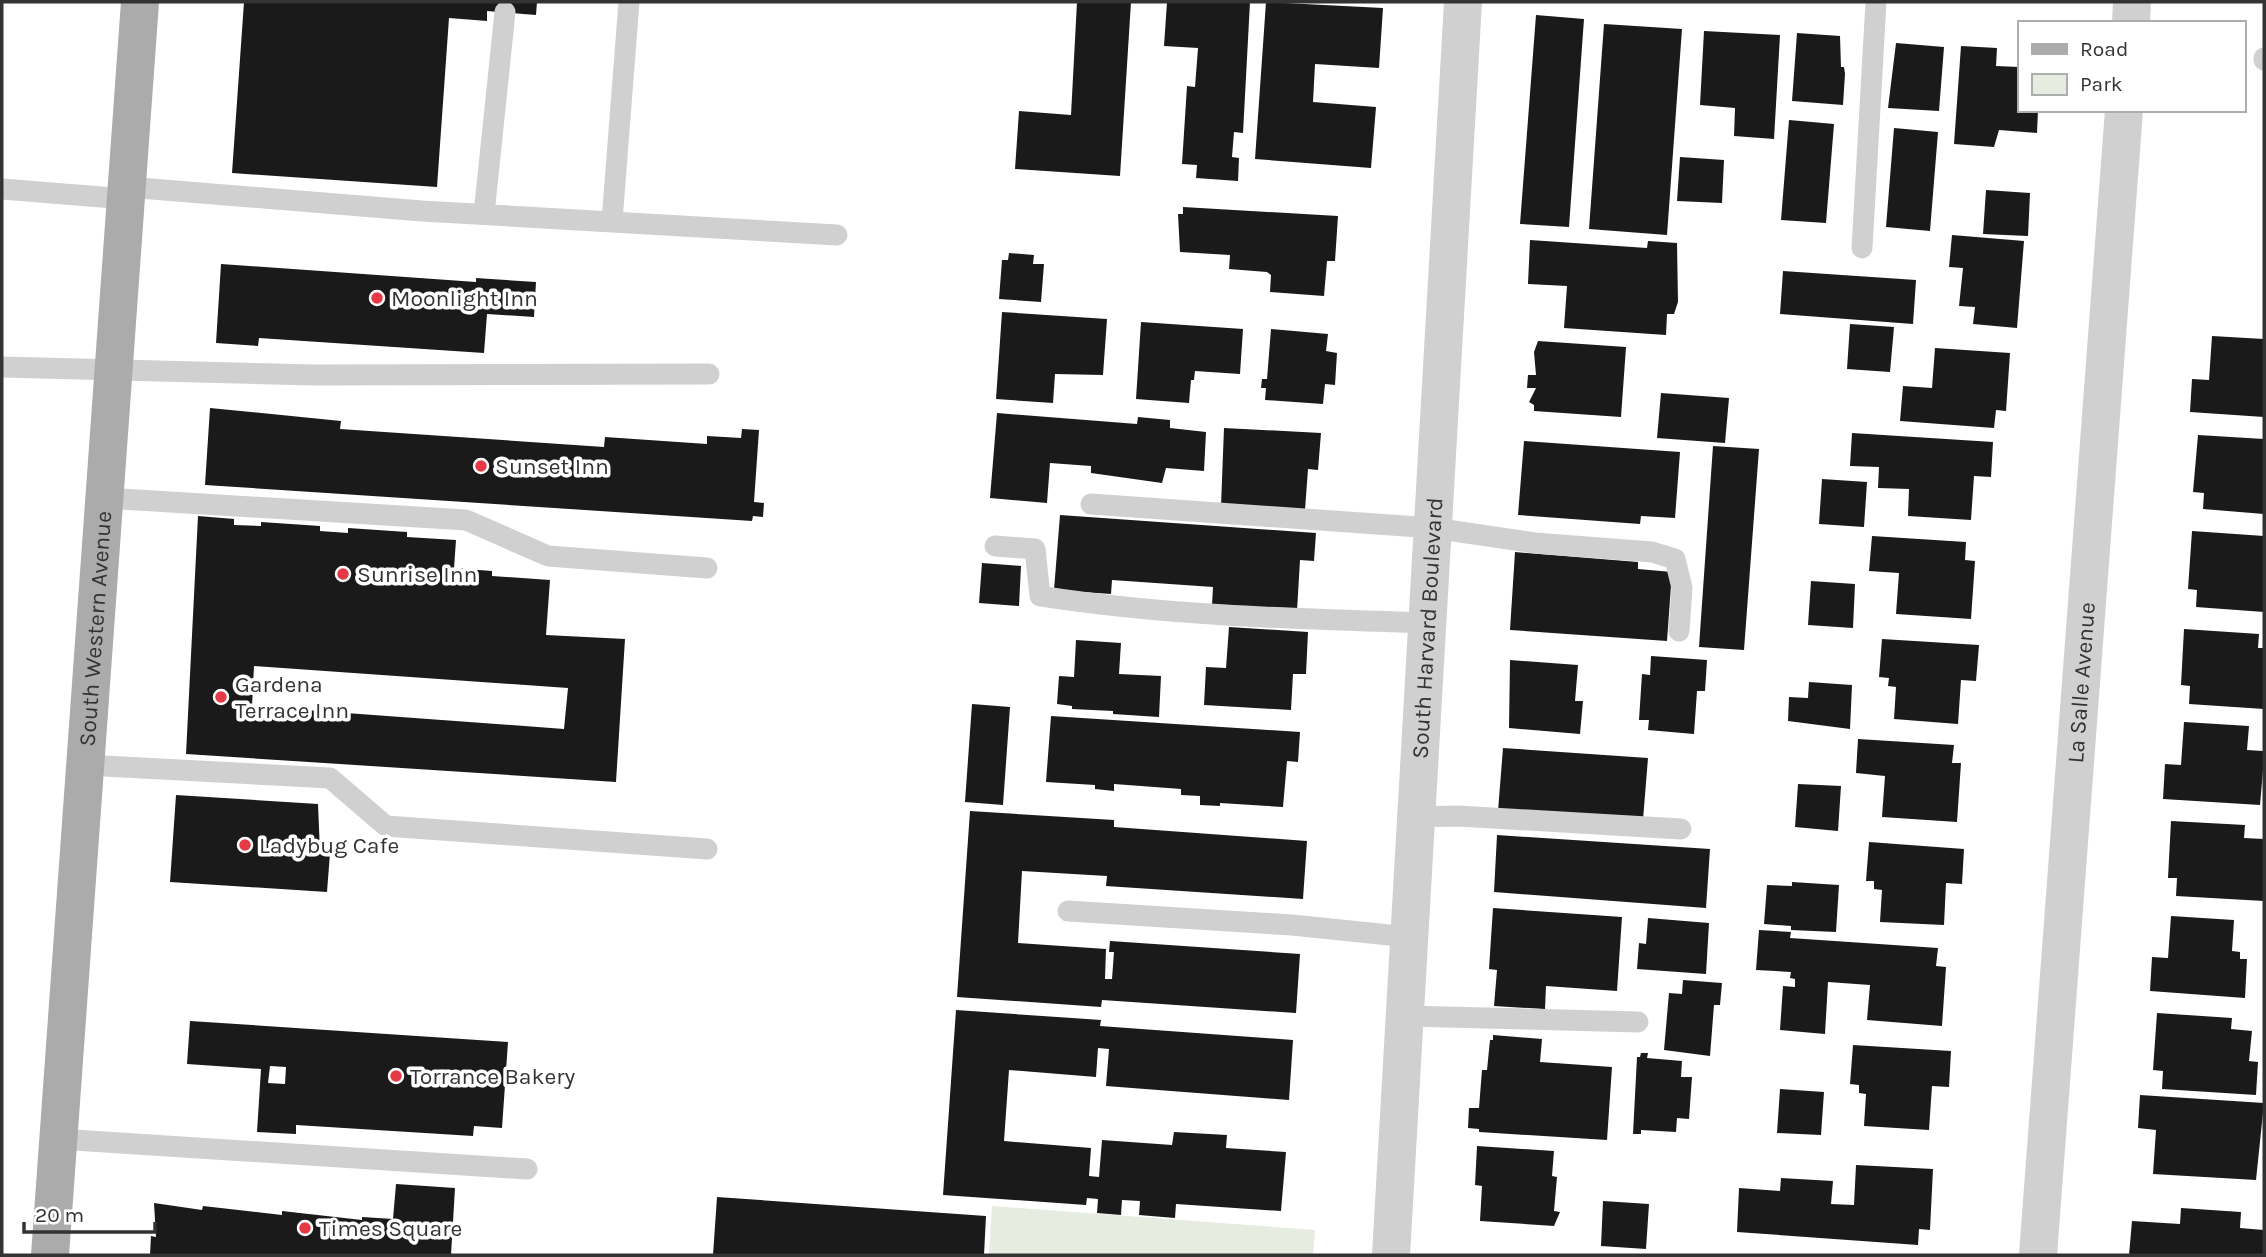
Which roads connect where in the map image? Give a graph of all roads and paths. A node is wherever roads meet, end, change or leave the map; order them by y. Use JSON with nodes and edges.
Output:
{"nodes":[{"id":1,"x":140,"y":2,"type":"edge"},
{"id":2,"x":629,"y":2,"type":"edge"},
{"id":3,"x":1464,"y":2,"type":"edge"},
{"id":4,"x":1876,"y":2,"type":"edge"},
{"id":5,"x":2132,"y":2,"type":"edge"},
{"id":6,"x":505,"y":12,"type":"dead end"},
{"id":7,"x":2131,"y":21,"type":"edge"},
{"id":8,"x":2124,"y":112,"type":"edge"},
{"id":9,"x":2,"y":189,"type":"edge"},
{"id":10,"x":126,"y":193,"type":"junction"},
{"id":11,"x":484,"y":214,"type":"junction"},
{"id":12,"x":612,"y":221,"type":"junction"},
{"id":13,"x":837,"y":235,"type":"dead end"},
{"id":14,"x":1861,"y":248,"type":"dead end"},
{"id":15,"x":2,"y":368,"type":"edge"},
{"id":16,"x":113,"y":371,"type":"junction"},
{"id":17,"x":709,"y":374,"type":"dead end"},
{"id":18,"x":104,"y":498,"type":"junction"},
{"id":19,"x":1091,"y":504,"type":"dead end"},
{"id":20,"x":1433,"y":527,"type":"junction"},
{"id":21,"x":995,"y":546,"type":"dead end"},
{"id":22,"x":707,"y":568,"type":"dead end"},
{"id":23,"x":1428,"y":623,"type":"junction"},
{"id":24,"x":1679,"y":631,"type":"dead end"},
{"id":25,"x":85,"y":765,"type":"junction"},
{"id":26,"x":1416,"y":817,"type":"junction"},
{"id":27,"x":1681,"y":829,"type":"dead end"},
{"id":28,"x":707,"y":849,"type":"dead end"},
{"id":29,"x":1068,"y":911,"type":"dead end"},
{"id":30,"x":1409,"y":937,"type":"junction"},
{"id":31,"x":1405,"y":1016,"type":"junction"},
{"id":32,"x":1638,"y":1022,"type":"dead end"},
{"id":33,"x":58,"y":1139,"type":"junction"},
{"id":34,"x":527,"y":1169,"type":"dead end"},
{"id":35,"x":50,"y":1255,"type":"edge"},
{"id":36,"x":1391,"y":1255,"type":"edge"},
{"id":37,"x":2038,"y":1255,"type":"edge"}],
"edges":[{"from":1,"to":10,"type":"main road","name":"South Western Avenue"},
{"from":2,"to":12,"type":"lane"},
{"from":3,"to":20,"type":"street","name":"South Harvard Boulevard"},
{"from":4,"to":14,"type":"lane"},
{"from":5,"to":7,"type":"street"},
{"from":6,"to":11,"type":"lane"},
{"from":8,"to":37,"type":"street","name":"La Salle Avenue"},
{"from":9,"to":10,"type":"lane"},
{"from":10,"to":11,"type":"lane"},
{"from":10,"to":16,"type":"main road","name":"South Western Avenue"},
{"from":11,"to":12,"type":"lane"},
{"from":12,"to":13,"type":"lane"},
{"from":15,"to":16,"type":"lane"},
{"from":16,"to":17,"type":"lane"},
{"from":16,"to":18,"type":"main road","name":"South Western Avenue"},
{"from":18,"to":22,"type":"lane"},
{"from":18,"to":25,"type":"main road","name":"South Western Avenue"},
{"from":19,"to":20,"type":"lane"},
{"from":20,"to":23,"type":"street","name":"South Harvard Boulevard"},
{"from":20,"to":24,"type":"lane"},
{"from":21,"to":23,"type":"lane"},
{"from":23,"to":26,"type":"street","name":"South Harvard Boulevard"},
{"from":25,"to":28,"type":"lane"},
{"from":25,"to":33,"type":"main road","name":"South Western Avenue"},
{"from":26,"to":27,"type":"lane"},
{"from":26,"to":30,"type":"street","name":"South Harvard Boulevard"},
{"from":29,"to":30,"type":"lane"},
{"from":30,"to":31,"type":"street","name":"South Harvard Boulevard"},
{"from":31,"to":32,"type":"lane"},
{"from":31,"to":36,"type":"street","name":"South Harvard Boulevard"},
{"from":33,"to":34,"type":"lane"},
{"from":33,"to":35,"type":"main road","name":"South Western Avenue"}]}
